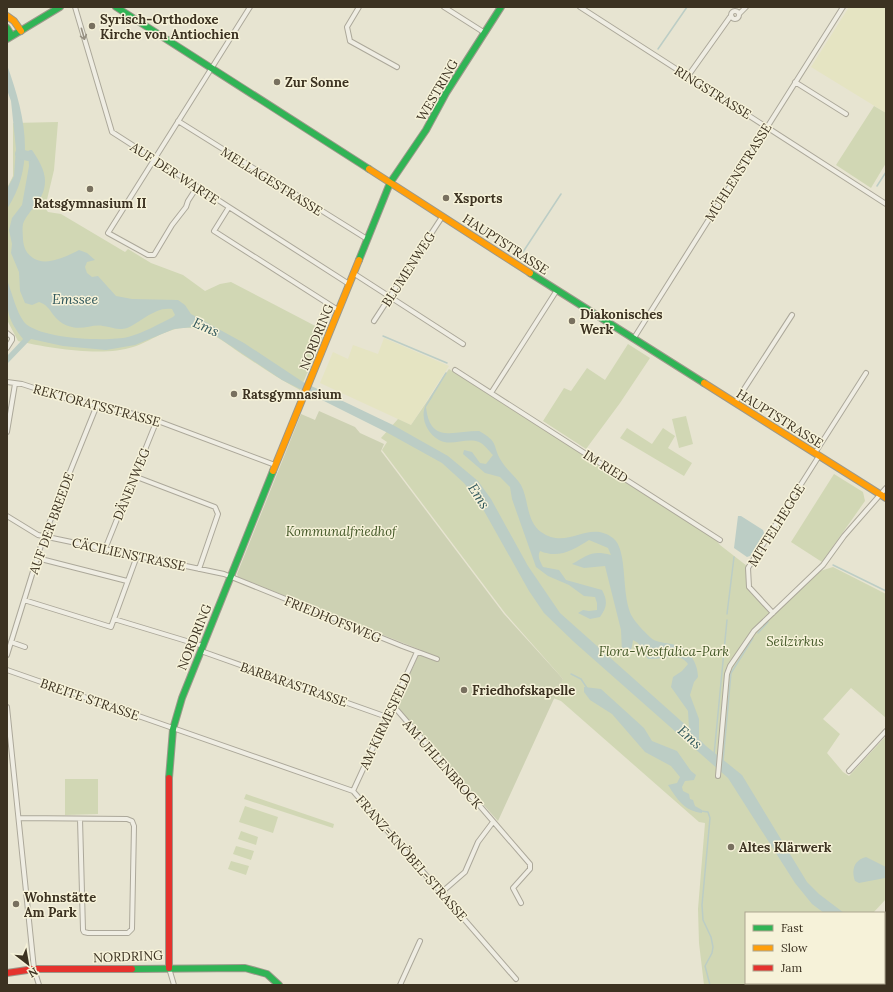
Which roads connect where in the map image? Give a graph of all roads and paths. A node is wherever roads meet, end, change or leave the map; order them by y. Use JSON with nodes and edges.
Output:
{"nodes":[{"id":1,"x":60,"y":7,"type":"edge"},
{"id":2,"x":75,"y":7,"type":"edge"},
{"id":3,"x":116,"y":7,"type":"edge"},
{"id":4,"x":359,"y":7,"type":"edge"},
{"id":5,"x":444,"y":7,"type":"edge"},
{"id":6,"x":501,"y":7,"type":"edge"},
{"id":7,"x":580,"y":7,"type":"edge"},
{"id":8,"x":746,"y":7,"type":"edge"},
{"id":9,"x":843,"y":7,"type":"edge"},
{"id":10,"x":248,"y":8,"type":"edge"},
{"id":11,"x":7,"y":16,"type":"edge"},
{"id":12,"x":7,"y":28,"type":"edge"},
{"id":13,"x":21,"y":31,"type":"junction"},
{"id":14,"x":485,"y":33,"type":"junction"},
{"id":15,"x":10,"y":38,"type":"edge"},
{"id":16,"x":397,"y":67,"type":"dead end"},
{"id":17,"x":212,"y":68,"type":"junction"},
{"id":18,"x":688,"y":76,"type":"junction"},
{"id":19,"x":795,"y":82,"type":"junction"},
{"id":20,"x":846,"y":114,"type":"dead end"},
{"id":21,"x":178,"y":121,"type":"junction"},
{"id":22,"x":766,"y":128,"type":"junction"},
{"id":23,"x":154,"y":160,"type":"junction"},
{"id":24,"x":390,"y":183,"type":"junction"},
{"id":25,"x":197,"y":187,"type":"junction"},
{"id":26,"x":886,"y":204,"type":"edge"},
{"id":27,"x":229,"y":207,"type":"junction"},
{"id":28,"x":442,"y":216,"type":"junction"},
{"id":29,"x":367,"y":239,"type":"junction"},
{"id":30,"x":353,"y":273,"type":"junction"},
{"id":31,"x":349,"y":284,"type":"junction"},
{"id":32,"x":557,"y":290,"type":"junction"},
{"id":33,"x":390,"y":296,"type":"junction"},
{"id":34,"x":338,"y":310,"type":"junction"},
{"id":35,"x":792,"y":315,"type":"dead end"},
{"id":36,"x":374,"y":321,"type":"dead end"},
{"id":37,"x":7,"y":333,"type":"edge"},
{"id":38,"x":634,"y":338,"type":"junction"},
{"id":39,"x":9,"y":342,"type":"edge"},
{"id":40,"x":463,"y":344,"type":"dead end"},
{"id":41,"x":7,"y":348,"type":"edge"},
{"id":42,"x":455,"y":370,"type":"dead end"},
{"id":43,"x":866,"y":373,"type":"dead end"},
{"id":44,"x":7,"y":382,"type":"edge"},
{"id":45,"x":15,"y":384,"type":"junction"},
{"id":46,"x":491,"y":393,"type":"junction"},
{"id":47,"x":735,"y":403,"type":"junction"},
{"id":48,"x":97,"y":405,"type":"junction"},
{"id":49,"x":157,"y":420,"type":"junction"},
{"id":50,"x":7,"y":432,"type":"edge"},
{"id":51,"x":817,"y":454,"type":"junction"},
{"id":52,"x":275,"y":465,"type":"junction"},
{"id":53,"x":134,"y":476,"type":"junction"},
{"id":54,"x":886,"y":488,"type":"edge"},
{"id":55,"x":884,"y":496,"type":"edge"},
{"id":56,"x":7,"y":516,"type":"edge"},
{"id":57,"x":44,"y":536,"type":"junction"},
{"id":58,"x":720,"y":540,"type":"dead end"},
{"id":59,"x":105,"y":549,"type":"junction"},
{"id":60,"x":136,"y":556,"type":"junction"},
{"id":61,"x":37,"y":558,"type":"junction"},
{"id":62,"x":199,"y":569,"type":"junction"},
{"id":63,"x":230,"y":577,"type":"junction"},
{"id":64,"x":127,"y":581,"type":"junction"},
{"id":65,"x":24,"y":600,"type":"junction"},
{"id":66,"x":772,"y":613,"type":"junction"},
{"id":67,"x":114,"y":619,"type":"junction"},
{"id":68,"x":11,"y":642,"type":"junction"},
{"id":69,"x":25,"y":647,"type":"dead end"},
{"id":70,"x":202,"y":648,"type":"junction"},
{"id":71,"x":417,"y":652,"type":"junction"},
{"id":72,"x":7,"y":655,"type":"edge"},
{"id":73,"x":437,"y":659,"type":"dead end"},
{"id":74,"x":7,"y":670,"type":"edge"},
{"id":75,"x":7,"y":707,"type":"edge"},
{"id":76,"x":392,"y":708,"type":"junction"},
{"id":77,"x":387,"y":717,"type":"junction"},
{"id":78,"x":173,"y":729,"type":"junction"},
{"id":79,"x":886,"y":731,"type":"edge"},
{"id":80,"x":850,"y":771,"type":"dead end"},
{"id":81,"x":718,"y":776,"type":"dead end"},
{"id":82,"x":353,"y":791,"type":"junction"},
{"id":83,"x":18,"y":818,"type":"junction"},
{"id":84,"x":80,"y":819,"type":"junction"},
{"id":85,"x":493,"y":822,"type":"junction"},
{"id":86,"x":442,"y":892,"type":"junction"},
{"id":87,"x":521,"y":903,"type":"dead end"},
{"id":88,"x":420,"y":941,"type":"dead end"},
{"id":89,"x":169,"y":968,"type":"junction"},
{"id":90,"x":34,"y":969,"type":"junction"},
{"id":91,"x":7,"y":973,"type":"edge"},
{"id":92,"x":516,"y":979,"type":"dead end"},
{"id":93,"x":40,"y":985,"type":"edge"},
{"id":94,"x":174,"y":985,"type":"edge"},
{"id":95,"x":279,"y":985,"type":"edge"},
{"id":96,"x":400,"y":985,"type":"edge"}],
"edges":[{"from":1,"to":13,"type":"main road"},
{"from":2,"to":23,"type":"street","name":"AUF DER WARTE","one_way":true},
{"from":3,"to":17,"type":"main road","name":"HAUPTSTRASSE"},
{"from":4,"to":16,"type":"street"},
{"from":5,"to":14,"type":"street"},
{"from":6,"to":14,"type":"main road","name":"WESTRING"},
{"from":7,"to":18,"type":"street","name":"RINGSTRASSE"},
{"from":8,"to":18,"type":"street"},
{"from":9,"to":19,"type":"street","name":"MÜHLENSTRASSE"},
{"from":10,"to":17,"type":"street"},
{"from":11,"to":13,"type":"main road"},
{"from":12,"to":15,"type":"main road"},
{"from":13,"to":15,"type":"main road"},
{"from":14,"to":24,"type":"main road","name":"WESTRING"},
{"from":17,"to":21,"type":"street"},
{"from":17,"to":24,"type":"main road","name":"HAUPTSTRASSE"},
{"from":18,"to":22,"type":"street","name":"RINGSTRASSE"},
{"from":19,"to":20,"type":"street"},
{"from":19,"to":22,"type":"street","name":"MÜHLENSTRASSE"},
{"from":21,"to":23,"type":"street"},
{"from":21,"to":29,"type":"street","name":"MELLAGESTRASSE"},
{"from":22,"to":26,"type":"street","name":"RINGSTRASSE"},
{"from":22,"to":38,"type":"street","name":"MÜHLENSTRASSE"},
{"from":23,"to":25,"type":"street","name":"AUF DER WARTE"},
{"from":23,"to":25,"type":"street"},
{"from":24,"to":28,"type":"main road","name":"HAUPTSTRASSE"},
{"from":24,"to":29,"type":"main road","name":"NORDRING"},
{"from":25,"to":27,"type":"street","name":"AUF DER WARTE"},
{"from":27,"to":31,"type":"street","name":"AUF DER WARTE"},
{"from":27,"to":34,"type":"street"},
{"from":28,"to":32,"type":"main road","name":"HAUPTSTRASSE"},
{"from":28,"to":33,"type":"street","name":"BLUMENWEG"},
{"from":29,"to":30,"type":"main road","name":"NORDRING"},
{"from":30,"to":31,"type":"main road","name":"NORDRING"},
{"from":30,"to":33,"type":"street"},
{"from":31,"to":34,"type":"main road","name":"NORDRING"},
{"from":32,"to":38,"type":"main road","name":"HAUPTSTRASSE"},
{"from":32,"to":46,"type":"street"},
{"from":33,"to":36,"type":"street","name":"BLUMENWEG"},
{"from":33,"to":40,"type":"street"},
{"from":34,"to":52,"type":"main road","name":"NORDRING"},
{"from":35,"to":47,"type":"street"},
{"from":37,"to":39,"type":"street"},
{"from":38,"to":47,"type":"main road","name":"HAUPTSTRASSE"},
{"from":39,"to":41,"type":"street"},
{"from":42,"to":46,"type":"street","name":"IM RIED"},
{"from":43,"to":51,"type":"street","name":"MITTELHEGGE"},
{"from":44,"to":45,"type":"street","name":"REKTORATSSTRASSE"},
{"from":45,"to":48,"type":"street","name":"REKTORATSSTRASSE"},
{"from":45,"to":50,"type":"street"},
{"from":46,"to":58,"type":"street","name":"IM RIED"},
{"from":47,"to":51,"type":"main road","name":"HAUPTSTRASSE"},
{"from":48,"to":49,"type":"street","name":"REKTORATSSTRASSE"},
{"from":48,"to":57,"type":"street","name":"AUF DER BREEDE"},
{"from":49,"to":52,"type":"street","name":"REKTORATSSTRASSE"},
{"from":49,"to":53,"type":"street","name":"DÄNENWEG"},
{"from":51,"to":55,"type":"main road","name":"HAUPTSTRASSE"},
{"from":51,"to":66,"type":"street","name":"MITTELHEGGE"},
{"from":52,"to":63,"type":"main road","name":"NORDRING"},
{"from":53,"to":59,"type":"street","name":"DÄNENWEG"},
{"from":53,"to":62,"type":"street"},
{"from":54,"to":55,"type":"street"},
{"from":55,"to":66,"type":"street"},
{"from":56,"to":57,"type":"street","name":"CÄCILIENSTRASSE"},
{"from":57,"to":59,"type":"street","name":"CÄCILIENSTRASSE"},
{"from":57,"to":61,"type":"street","name":"AUF DER BREEDE"},
{"from":59,"to":60,"type":"street","name":"CÄCILIENSTRASSE"},
{"from":60,"to":62,"type":"street","name":"CÄCILIENSTRASSE"},
{"from":60,"to":64,"type":"street"},
{"from":61,"to":64,"type":"street"},
{"from":61,"to":65,"type":"street","name":"AUF DER BREEDE"},
{"from":62,"to":63,"type":"street","name":"CÄCILIENSTRASSE"},
{"from":63,"to":70,"type":"main road","name":"NORDRING"},
{"from":63,"to":71,"type":"street","name":"FRIEDHOFSWEG"},
{"from":64,"to":67,"type":"street"},
{"from":65,"to":67,"type":"street"},
{"from":65,"to":68,"type":"street","name":"AUF DER BREEDE"},
{"from":66,"to":81,"type":"street"},
{"from":67,"to":70,"type":"street","name":"BARBARASTRASSE"},
{"from":68,"to":69,"type":"street"},
{"from":68,"to":72,"type":"street","name":"AUF DER BREEDE"},
{"from":70,"to":77,"type":"street","name":"BARBARASTRASSE"},
{"from":70,"to":78,"type":"main road","name":"NORDRING"},
{"from":71,"to":73,"type":"street","name":"FRIEDHOFSWEG"},
{"from":71,"to":76,"type":"street","name":"AM KIRMESFELD"},
{"from":74,"to":78,"type":"street","name":"BREITE STRASSE"},
{"from":75,"to":83,"type":"street"},
{"from":76,"to":77,"type":"street","name":"AM KIRMESFELD"},
{"from":76,"to":85,"type":"street","name":"AM UHLENBROCK"},
{"from":77,"to":82,"type":"street","name":"AM KIRMESFELD"},
{"from":78,"to":82,"type":"street","name":"FRANZ-KNÖBEL-STRASSE"},
{"from":78,"to":89,"type":"main road","name":"NORDRING"},
{"from":79,"to":80,"type":"street"},
{"from":82,"to":86,"type":"street","name":"FRANZ-KNÖBEL-STRASSE"},
{"from":83,"to":84,"type":"street"},
{"from":83,"to":90,"type":"street"},
{"from":84,"to":84,"type":"street"},
{"from":85,"to":86,"type":"street"},
{"from":85,"to":87,"type":"street","name":"AM UHLENBROCK"},
{"from":86,"to":92,"type":"street","name":"FRANZ-KNÖBEL-STRASSE"},
{"from":88,"to":96,"type":"street"},
{"from":89,"to":90,"type":"main road","name":"NORDRING"},
{"from":89,"to":94,"type":"street"},
{"from":89,"to":95,"type":"main road"},
{"from":90,"to":91,"type":"main road","name":"NORDRING"},
{"from":90,"to":93,"type":"street"}]}
